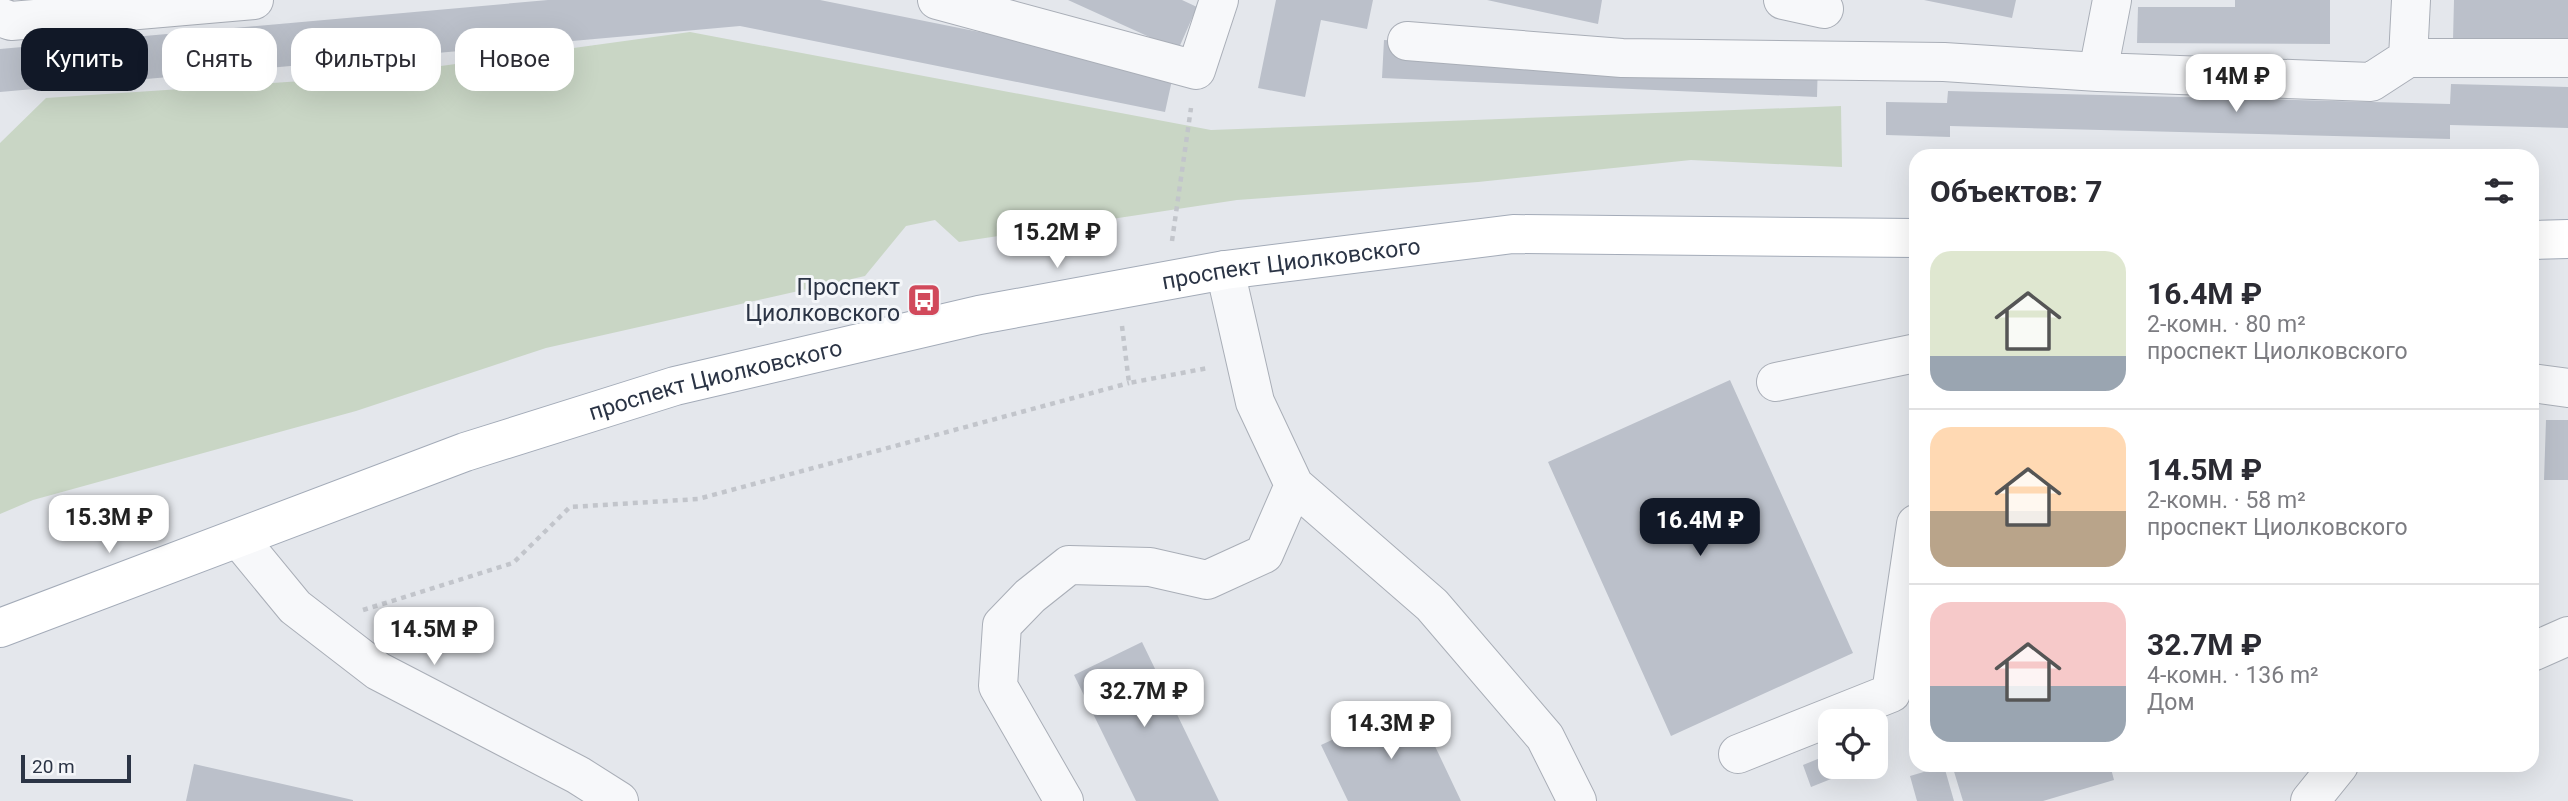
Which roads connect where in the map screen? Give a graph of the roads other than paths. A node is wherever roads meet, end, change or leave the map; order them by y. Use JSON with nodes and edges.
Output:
{"nodes":[{"id":1,"x":254,"y":0,"type":"edge"},
{"id":2,"x":937,"y":0,"type":"edge"},
{"id":3,"x":1219,"y":0,"type":"edge"},
{"id":4,"x":1783,"y":0,"type":"edge"},
{"id":5,"x":2112,"y":0,"type":"edge"},
{"id":6,"x":2411,"y":0,"type":"edge"},
{"id":7,"x":1824,"y":9,"type":"dead end"},
{"id":8,"x":0,"y":18,"type":"edge"},
{"id":9,"x":1407,"y":41,"type":"dead end"},
{"id":10,"x":2408,"y":58,"type":"junction"},
{"id":11,"x":2568,"y":58,"type":"edge"},
{"id":12,"x":2098,"y":72,"type":"junction"},
{"id":13,"x":1909,"y":238,"type":"edge"},
{"id":14,"x":2568,"y":239,"type":"edge"},
{"id":15,"x":2539,"y":240,"type":"edge"},
{"id":16,"x":1225,"y":270,"type":"junction"},
{"id":17,"x":1909,"y":355,"type":"edge"},
{"id":18,"x":1776,"y":382,"type":"dead end"},
{"id":19,"x":2539,"y":384,"type":"edge"},
{"id":20,"x":2568,"y":388,"type":"edge"},
{"id":21,"x":1294,"y":485,"type":"junction"},
{"id":22,"x":239,"y":539,"type":"junction"},
{"id":23,"x":1909,"y":571,"type":"edge"},
{"id":24,"x":0,"y":628,"type":"edge"},
{"id":25,"x":2568,"y":636,"type":"edge"},
{"id":26,"x":2539,"y":649,"type":"edge"},
{"id":27,"x":1738,"y":754,"type":"dead end"},
{"id":28,"x":2333,"y":772,"type":"edge"},
{"id":29,"x":619,"y":801,"type":"edge"},
{"id":30,"x":1064,"y":801,"type":"edge"},
{"id":31,"x":1577,"y":801,"type":"edge"},
{"id":32,"x":2310,"y":801,"type":"edge"}],
"edges":[{"from":1,"to":8,"type":"street"},
{"from":2,"to":3,"type":"street"},
{"from":4,"to":7,"type":"street"},
{"from":5,"to":12,"type":"street"},
{"from":6,"to":10,"type":"street"},
{"from":9,"to":12,"type":"street"},
{"from":10,"to":11,"type":"street"},
{"from":10,"to":12,"type":"street"},
{"from":13,"to":16,"type":"main road","name":"проспект Циолковского"},
{"from":14,"to":15,"type":"main road"},
{"from":16,"to":21,"type":"street"},
{"from":16,"to":22,"type":"main road","name":"проспект Циолковского"},
{"from":17,"to":18,"type":"street"},
{"from":19,"to":20,"type":"street"},
{"from":21,"to":30,"type":"street"},
{"from":21,"to":31,"type":"street"},
{"from":22,"to":24,"type":"main road","name":"проспект Циолковского"},
{"from":22,"to":29,"type":"street"},
{"from":23,"to":27,"type":"street"},
{"from":25,"to":26,"type":"street"},
{"from":28,"to":32,"type":"street"}]}
